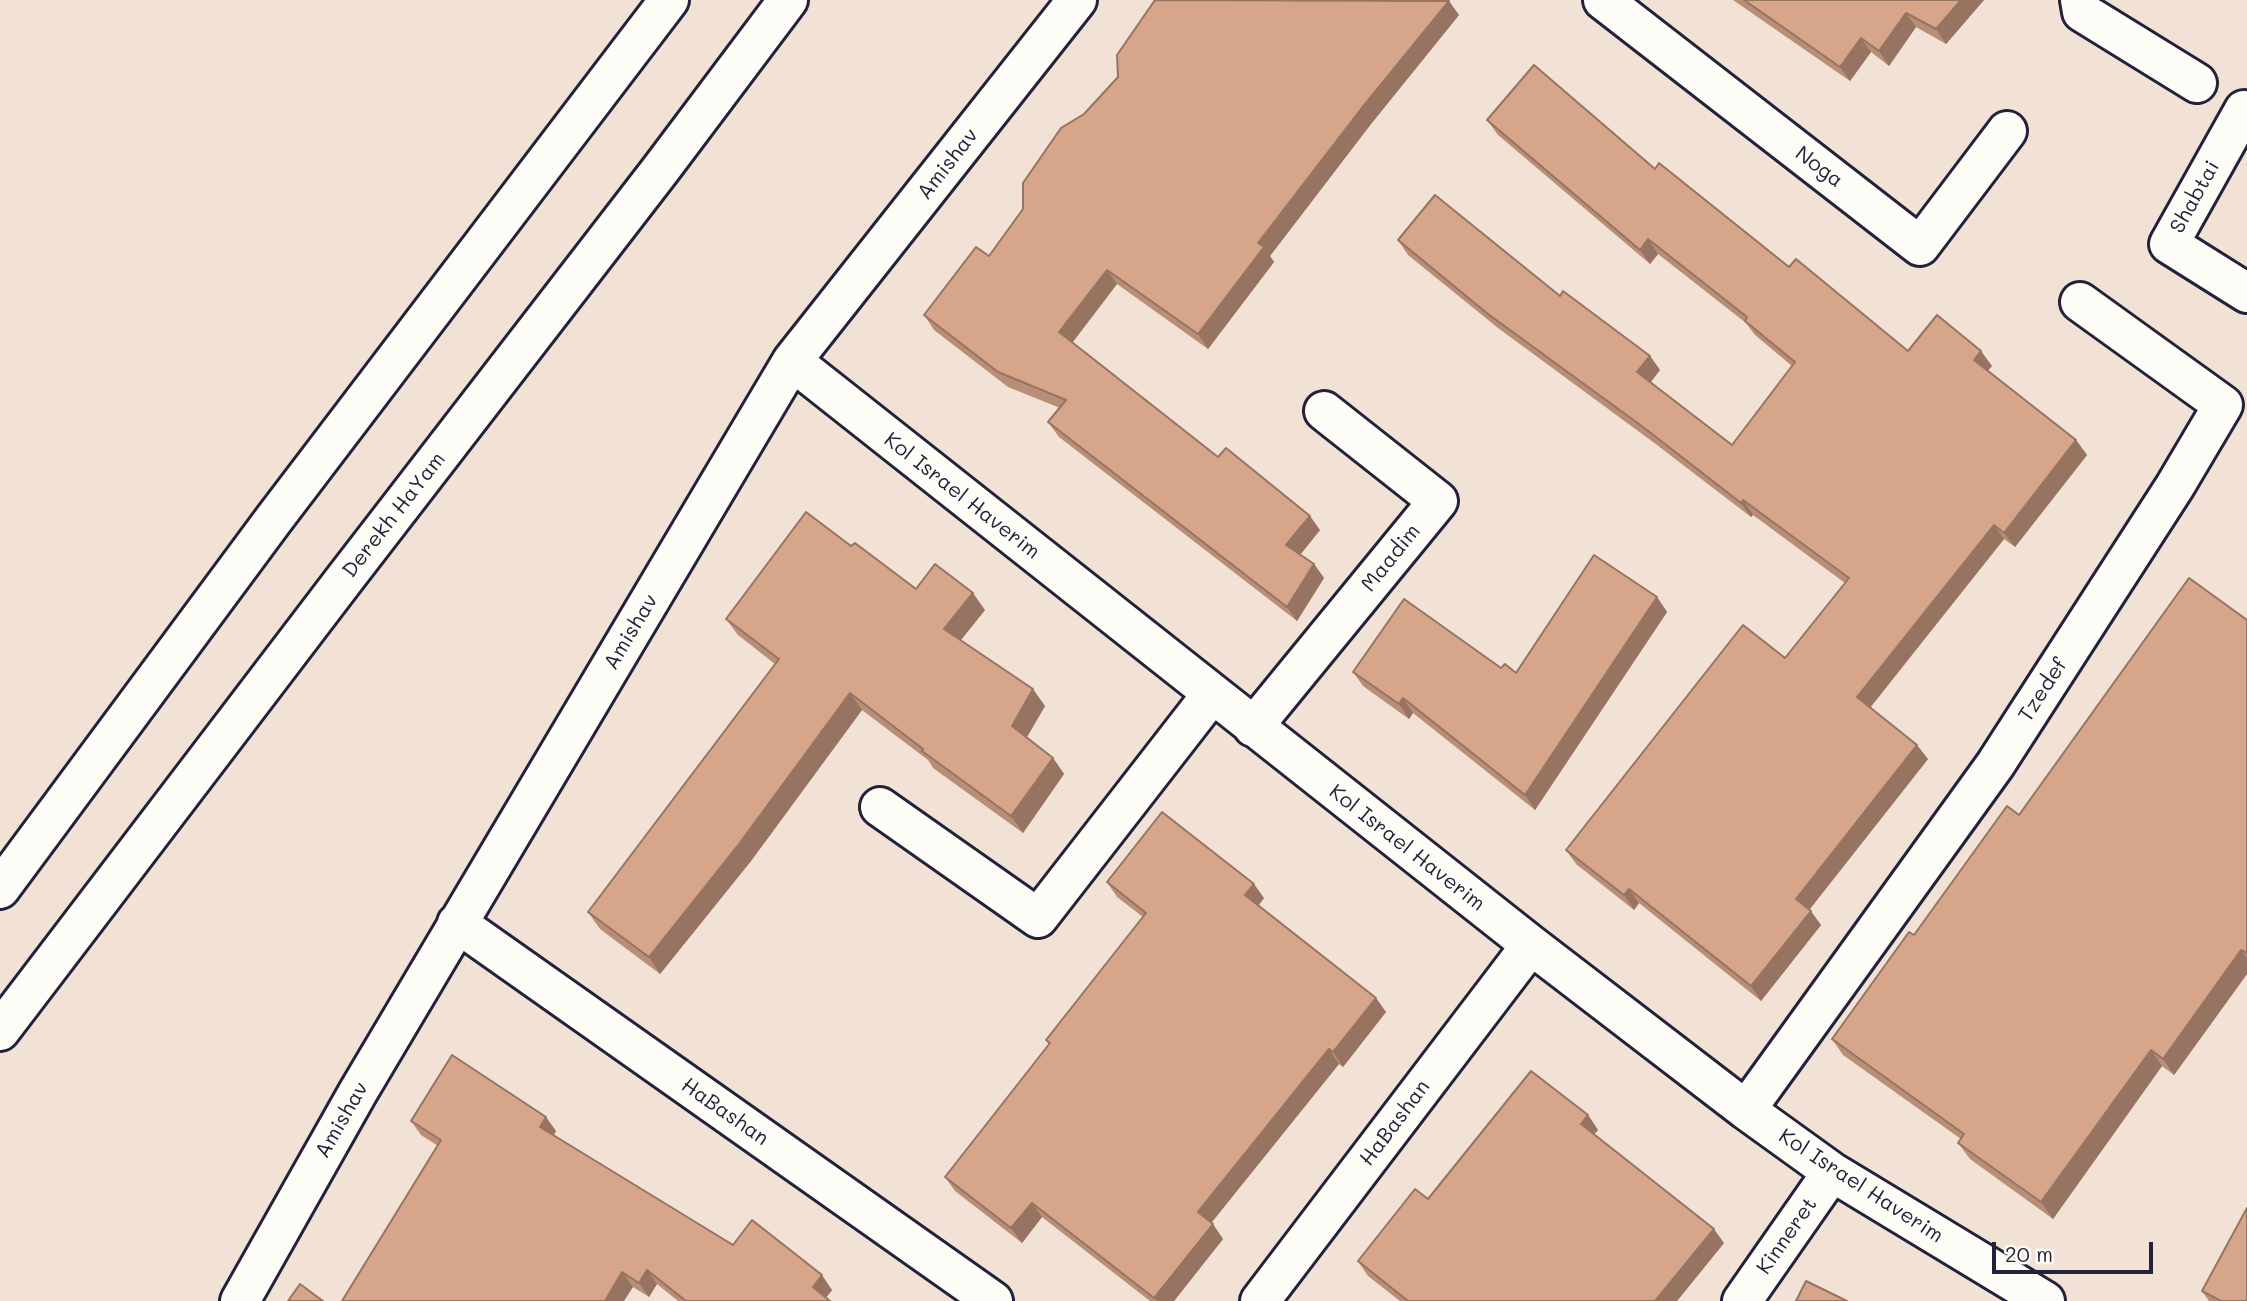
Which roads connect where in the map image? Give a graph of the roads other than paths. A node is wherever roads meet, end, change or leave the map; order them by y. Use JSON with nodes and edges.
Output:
{"nodes":[{"id":1,"x":669,"y":0,"type":"edge"},
{"id":2,"x":788,"y":0,"type":"edge"},
{"id":3,"x":1077,"y":0,"type":"edge"},
{"id":4,"x":1603,"y":0,"type":"edge"},
{"id":5,"x":2080,"y":0,"type":"edge"},
{"id":6,"x":2197,"y":83,"type":"dead end"},
{"id":7,"x":2247,"y":111,"type":"edge"},
{"id":8,"x":2007,"y":131,"type":"dead end"},
{"id":9,"x":2247,"y":293,"type":"edge"},
{"id":10,"x":2080,"y":302,"type":"dead end"},
{"id":11,"x":792,"y":361,"type":"junction"},
{"id":12,"x":1324,"y":411,"type":"dead end"},
{"id":13,"x":1212,"y":694,"type":"junction"},
{"id":14,"x":1253,"y":727,"type":"junction"},
{"id":15,"x":880,"y":807,"type":"dead end"},
{"id":16,"x":0,"y":889,"type":"edge"},
{"id":17,"x":457,"y":923,"type":"junction"},
{"id":18,"x":1531,"y":945,"type":"junction"},
{"id":19,"x":0,"y":1031,"type":"edge"},
{"id":20,"x":1746,"y":1110,"type":"junction"},
{"id":21,"x":1832,"y":1172,"type":"junction"},
{"id":22,"x":240,"y":1301,"type":"edge"},
{"id":23,"x":993,"y":1301,"type":"edge"},
{"id":24,"x":1260,"y":1301,"type":"edge"},
{"id":25,"x":1742,"y":1301,"type":"edge"},
{"id":26,"x":2045,"y":1301,"type":"edge"}],
"edges":[{"from":1,"to":16,"type":"street"},
{"from":2,"to":19,"type":"street","name":"Derekh HaYam"},
{"from":3,"to":11,"type":"street","name":"Amishav"},
{"from":4,"to":8,"type":"street","name":"Noga"},
{"from":5,"to":6,"type":"street"},
{"from":7,"to":9,"type":"street","name":"Shabtai"},
{"from":10,"to":20,"type":"street","name":"Tzedef"},
{"from":11,"to":13,"type":"street","name":"Kol Israel Haverim"},
{"from":11,"to":17,"type":"street","name":"Amishav"},
{"from":12,"to":14,"type":"street","name":"Maadim"},
{"from":13,"to":14,"type":"street","name":"Kol Israel Haverim"},
{"from":13,"to":15,"type":"street"},
{"from":14,"to":18,"type":"street","name":"Kol Israel Haverim"},
{"from":17,"to":22,"type":"street","name":"Amishav"},
{"from":17,"to":23,"type":"street","name":"HaBashan"},
{"from":18,"to":20,"type":"street","name":"Kol Israel Haverim"},
{"from":18,"to":24,"type":"street","name":"HaBashan"},
{"from":20,"to":21,"type":"street","name":"Kol Israel Haverim"},
{"from":21,"to":25,"type":"street","name":"Kinneret"},
{"from":21,"to":26,"type":"street","name":"Kol Israel Haverim"}]}
